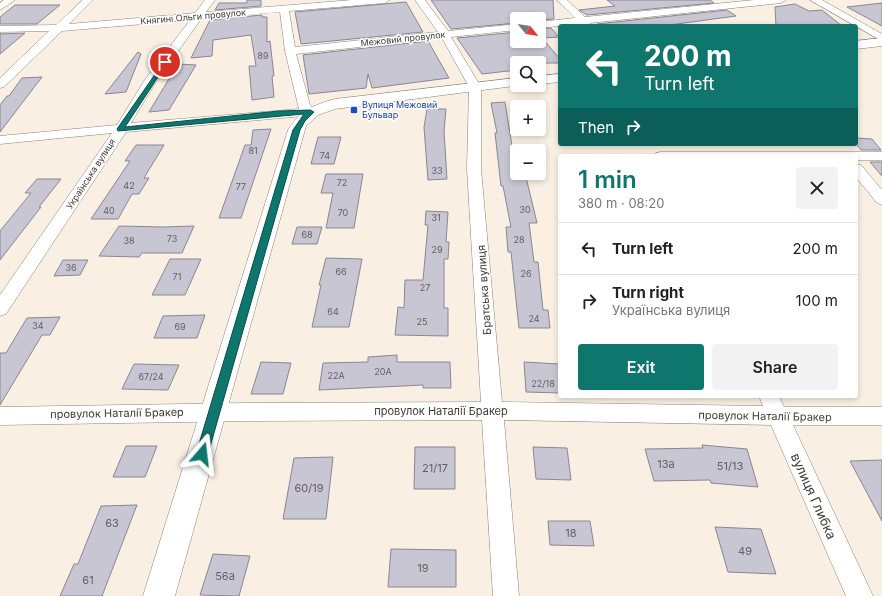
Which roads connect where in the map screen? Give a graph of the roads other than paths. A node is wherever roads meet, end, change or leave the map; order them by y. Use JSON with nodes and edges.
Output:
{"nodes":[{"id":1,"x":10,"y":0,"type":"edge"},
{"id":2,"x":88,"y":0,"type":"edge"},
{"id":3,"x":210,"y":0,"type":"edge"},
{"id":4,"x":385,"y":0,"type":"edge"},
{"id":5,"x":420,"y":0,"type":"edge"},
{"id":6,"x":562,"y":0,"type":"edge"},
{"id":7,"x":781,"y":0,"type":"edge"},
{"id":8,"x":815,"y":0,"type":"edge"},
{"id":9,"x":312,"y":3,"type":"edge"},
{"id":10,"x":0,"y":7,"type":"edge"},
{"id":11,"x":284,"y":9,"type":"junction"},
{"id":12,"x":198,"y":16,"type":"junction"},
{"id":13,"x":584,"y":23,"type":"edge"},
{"id":14,"x":546,"y":24,"type":"edge"},
{"id":15,"x":857,"y":24,"type":"edge"},
{"id":16,"x":858,"y":24,"type":"edge"},
{"id":17,"x":57,"y":28,"type":"junction"},
{"id":18,"x":510,"y":28,"type":"edge"},
{"id":19,"x":0,"y":29,"type":"edge"},
{"id":20,"x":444,"y":35,"type":"junction"},
{"id":21,"x":882,"y":38,"type":"edge"},
{"id":22,"x":882,"y":42,"type":"edge"},
{"id":23,"x":858,"y":45,"type":"edge"},
{"id":24,"x":290,"y":51,"type":"junction"},
{"id":25,"x":558,"y":78,"type":"edge"},
{"id":26,"x":546,"y":79,"type":"edge"},
{"id":27,"x":510,"y":83,"type":"edge"},
{"id":28,"x":0,"y":84,"type":"edge"},
{"id":29,"x":475,"y":87,"type":"junction"},
{"id":30,"x":310,"y":112,"type":"junction"},
{"id":31,"x":120,"y":129,"type":"junction"},
{"id":32,"x":0,"y":140,"type":"edge"},
{"id":33,"x":838,"y":146,"type":"edge"},
{"id":34,"x":844,"y":154,"type":"edge"},
{"id":35,"x":858,"y":156,"type":"edge"},
{"id":36,"x":882,"y":156,"type":"edge"},
{"id":37,"x":858,"y":170,"type":"edge"},
{"id":38,"x":882,"y":200,"type":"edge"},
{"id":39,"x":0,"y":309,"type":"edge"},
{"id":40,"x":774,"y":406,"type":"edge"},
{"id":41,"x":215,"y":411,"type":"junction"},
{"id":42,"x":493,"y":411,"type":"junction"},
{"id":43,"x":0,"y":416,"type":"edge"},
{"id":44,"x":882,"y":416,"type":"edge"},
{"id":45,"x":159,"y":596,"type":"edge"},
{"id":46,"x":506,"y":596,"type":"edge"},
{"id":47,"x":860,"y":596,"type":"edge"}],
"edges":[{"from":1,"to":10,"type":"street"},
{"from":2,"to":17,"type":"street"},
{"from":3,"to":12,"type":"street","name":"Українська вулиця"},
{"from":4,"to":9,"type":"street","name":"Княгині Ольги провулок"},
{"from":5,"to":20,"type":"street"},
{"from":6,"to":13,"type":"street"},
{"from":7,"to":13,"type":"street"},
{"from":8,"to":15,"type":"street"},
{"from":9,"to":11,"type":"street","name":"Княгині Ольги провулок"},
{"from":11,"to":12,"type":"street","name":"Княгині Ольги провулок"},
{"from":11,"to":24,"type":"street"},
{"from":12,"to":17,"type":"street","name":"Княгині Ольги провулок"},
{"from":12,"to":31,"type":"street","name":"Українська вулиця"},
{"from":13,"to":14,"type":"street"},
{"from":16,"to":21,"type":"street"},
{"from":17,"to":19,"type":"street","name":"Княгині Ольги провулок"},
{"from":17,"to":28,"type":"street"},
{"from":18,"to":20,"type":"street","name":"Межовий провулок"},
{"from":20,"to":24,"type":"street","name":"Межовий провулок"},
{"from":20,"to":29,"type":"street"},
{"from":22,"to":23,"type":"street"},
{"from":24,"to":30,"type":"street"},
{"from":25,"to":26,"type":"street"},
{"from":27,"to":29,"type":"street"},
{"from":29,"to":30,"type":"street"},
{"from":29,"to":42,"type":"street","name":"Братська вулиця"},
{"from":30,"to":31,"type":"street"},
{"from":30,"to":41,"type":"street"},
{"from":31,"to":32,"type":"street"},
{"from":31,"to":39,"type":"street","name":"Українська вулиця"},
{"from":33,"to":34,"type":"street"},
{"from":35,"to":36,"type":"street"},
{"from":37,"to":38,"type":"street"},
{"from":40,"to":42,"type":"street","name":"провулок Наталії Бракер"},
{"from":40,"to":44,"type":"street","name":"провулок Наталії Бракер"},
{"from":40,"to":47,"type":"street","name":"вулиця Глибка"},
{"from":41,"to":42,"type":"street","name":"провулок Наталії Бракер"},
{"from":41,"to":43,"type":"street","name":"провулок Наталії Бракер"},
{"from":41,"to":45,"type":"street"},
{"from":42,"to":46,"type":"street","name":"Братська вулиця"}]}
